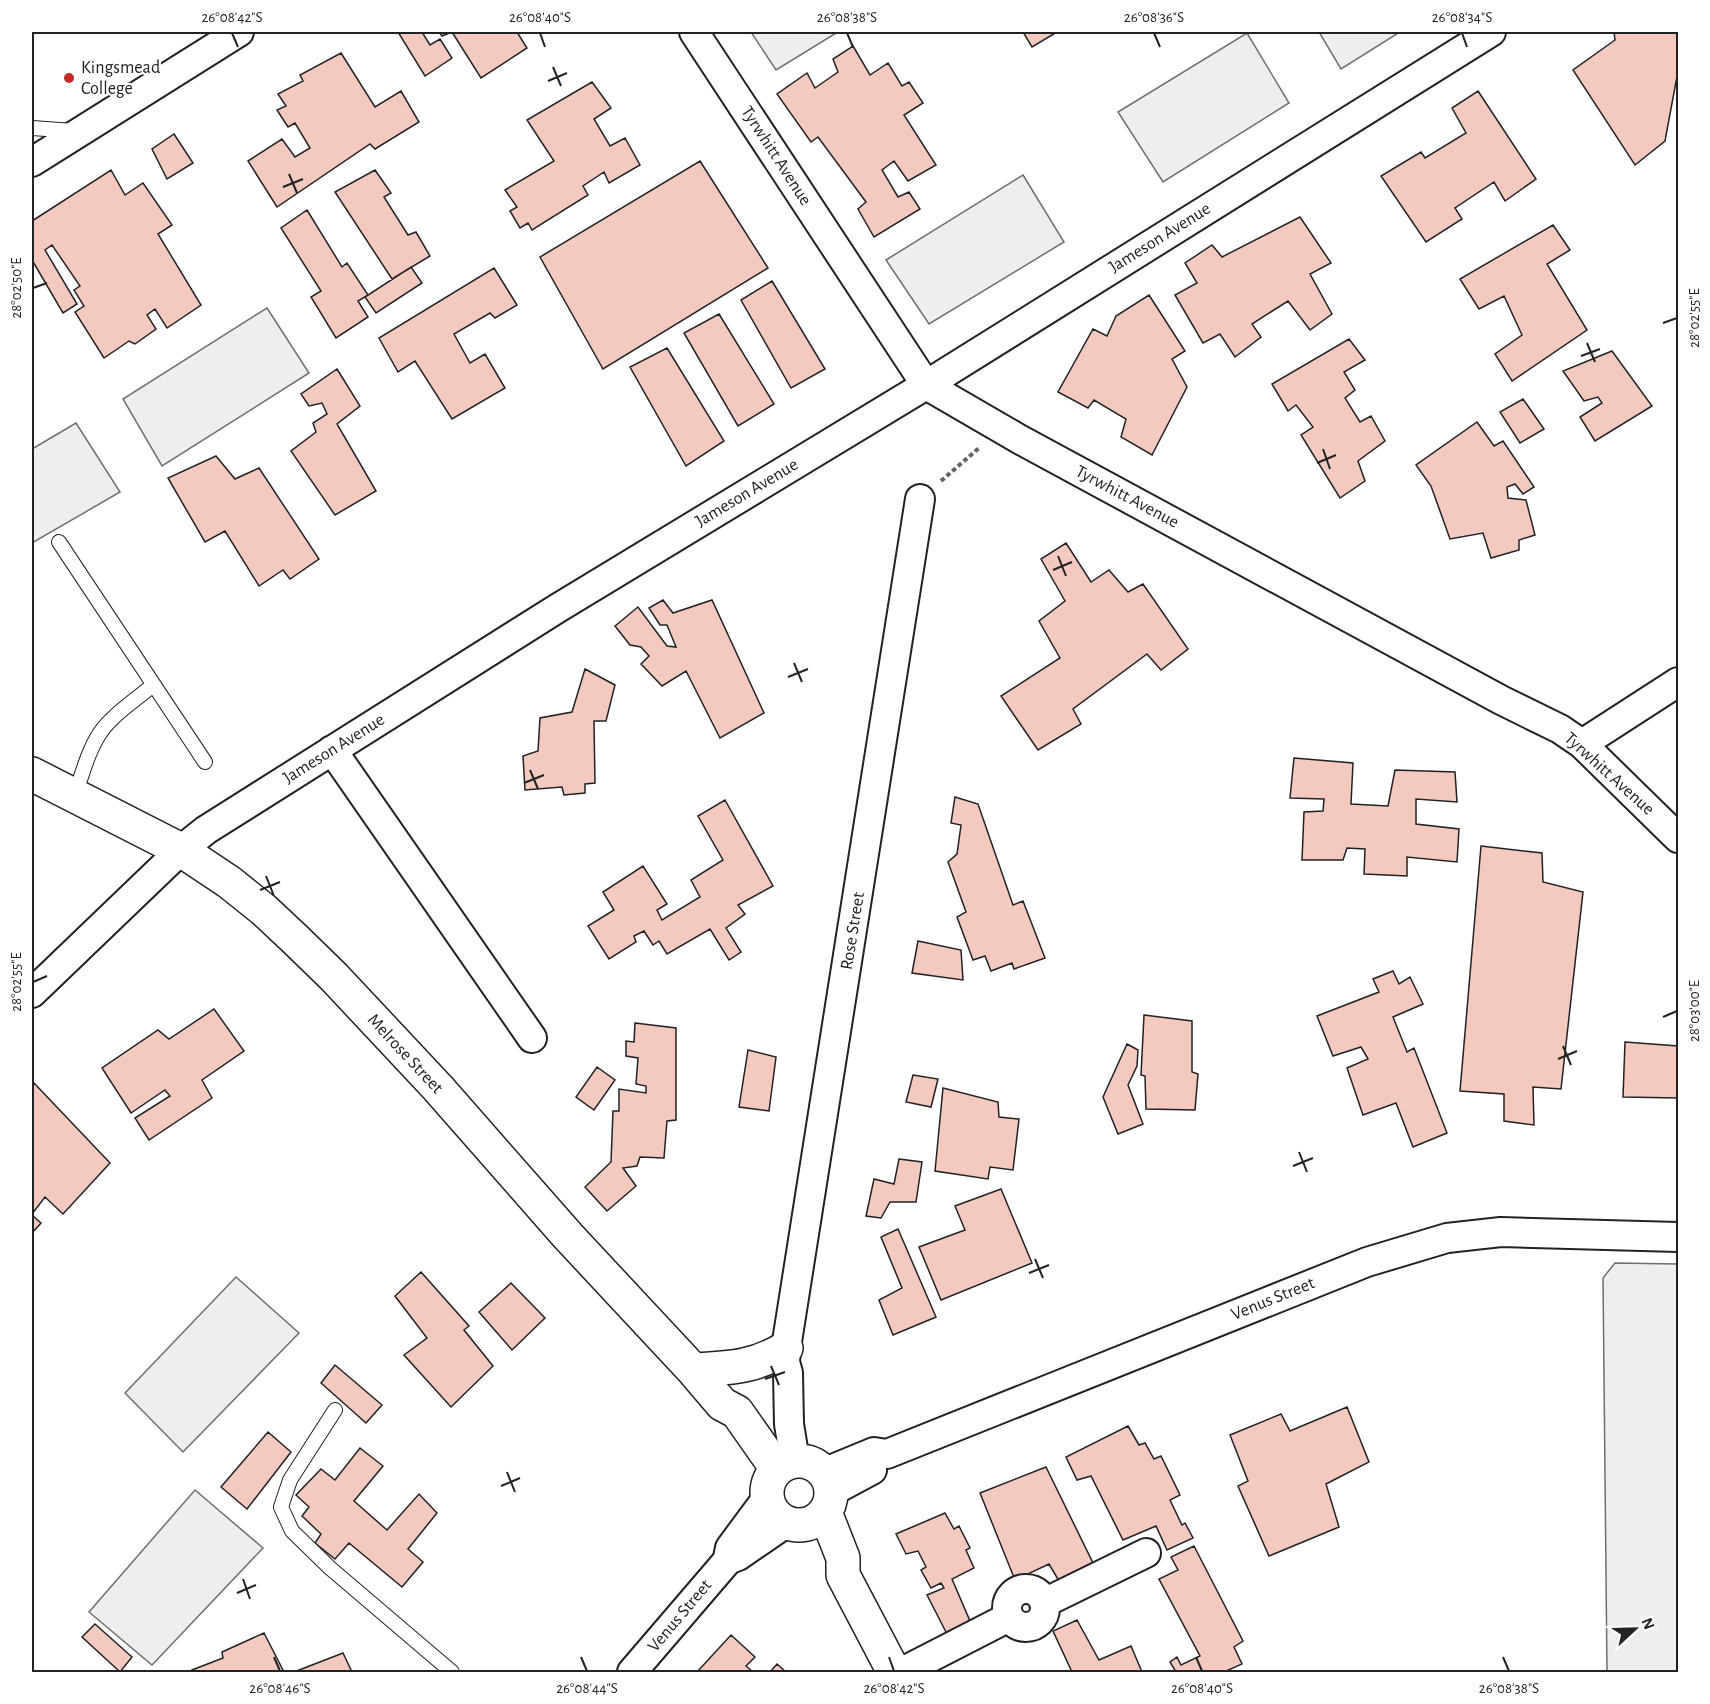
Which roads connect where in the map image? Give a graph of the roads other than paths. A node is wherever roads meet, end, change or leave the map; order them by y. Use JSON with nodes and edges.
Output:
{"nodes":[{"id":1,"x":239,"y":32,"type":"edge"},
{"id":2,"x":694,"y":32,"type":"edge"},
{"id":3,"x":1491,"y":32,"type":"edge"},
{"id":4,"x":32,"y":128,"type":"edge"},
{"id":5,"x":79,"y":131,"type":"junction"},
{"id":6,"x":32,"y":162,"type":"edge"},
{"id":7,"x":926,"y":385,"type":"junction"},
{"id":8,"x":920,"y":499,"type":"road end"},
{"id":9,"x":59,"y":542,"type":"dead end"},
{"id":10,"x":1678,"y":682,"type":"edge"},
{"id":11,"x":153,"y":684,"type":"junction"},
{"id":12,"x":1581,"y":744,"type":"junction"},
{"id":13,"x":332,"y":750,"type":"junction"},
{"id":14,"x":205,"y":762,"type":"dead end"},
{"id":15,"x":32,"y":774,"type":"edge"},
{"id":16,"x":75,"y":795,"type":"junction"},
{"id":17,"x":1678,"y":838,"type":"edge"},
{"id":18,"x":181,"y":850,"type":"junction"},
{"id":19,"x":32,"y":993,"type":"edge"},
{"id":20,"x":532,"y":1038,"type":"dead end"},
{"id":21,"x":1678,"y":1237,"type":"edge"},
{"id":22,"x":786,"y":1355,"type":"junction"},
{"id":23,"x":693,"y":1371,"type":"junction"},
{"id":24,"x":335,"y":1410,"type":"dead end"},
{"id":25,"x":796,"y":1491,"type":"junction"},
{"id":26,"x":1146,"y":1553,"type":"dead end"},
{"id":27,"x":452,"y":1672,"type":"edge"},
{"id":28,"x":632,"y":1672,"type":"edge"},
{"id":29,"x":894,"y":1672,"type":"edge"},
{"id":30,"x":902,"y":1672,"type":"edge"}],
"edges":[{"from":1,"to":5,"type":"street"},
{"from":2,"to":7,"type":"street","name":"Tyrwhitt Avenue"},
{"from":3,"to":7,"type":"street","name":"Jameson Avenue"},
{"from":4,"to":5,"type":"lane"},
{"from":5,"to":6,"type":"street"},
{"from":7,"to":12,"type":"street","name":"Tyrwhitt Avenue"},
{"from":7,"to":13,"type":"street","name":"Jameson Avenue"},
{"from":8,"to":22,"type":"street","name":"Rose Street"},
{"from":9,"to":11,"type":"lane"},
{"from":10,"to":12,"type":"street"},
{"from":11,"to":14,"type":"lane"},
{"from":11,"to":16,"type":"lane"},
{"from":12,"to":17,"type":"street","name":"Tyrwhitt Avenue"},
{"from":13,"to":18,"type":"street","name":"Jameson Avenue"},
{"from":13,"to":20,"type":"street"},
{"from":15,"to":16,"type":"street","name":"Melrose Street"},
{"from":16,"to":18,"type":"street","name":"Melrose Street"},
{"from":18,"to":19,"type":"street","name":"Jameson Avenue"},
{"from":18,"to":23,"type":"street","name":"Melrose Street"},
{"from":21,"to":25,"type":"street","name":"Venus Street"},
{"from":22,"to":23,"type":"street"},
{"from":22,"to":25,"type":"street","name":"Rose Street"},
{"from":23,"to":25,"type":"street","name":"Melrose Street"},
{"from":24,"to":27,"type":"lane"},
{"from":25,"to":28,"type":"street","name":"Venus Street"},
{"from":25,"to":29,"type":"street","name":"Melrose Street"},
{"from":26,"to":30,"type":"street"}]}
